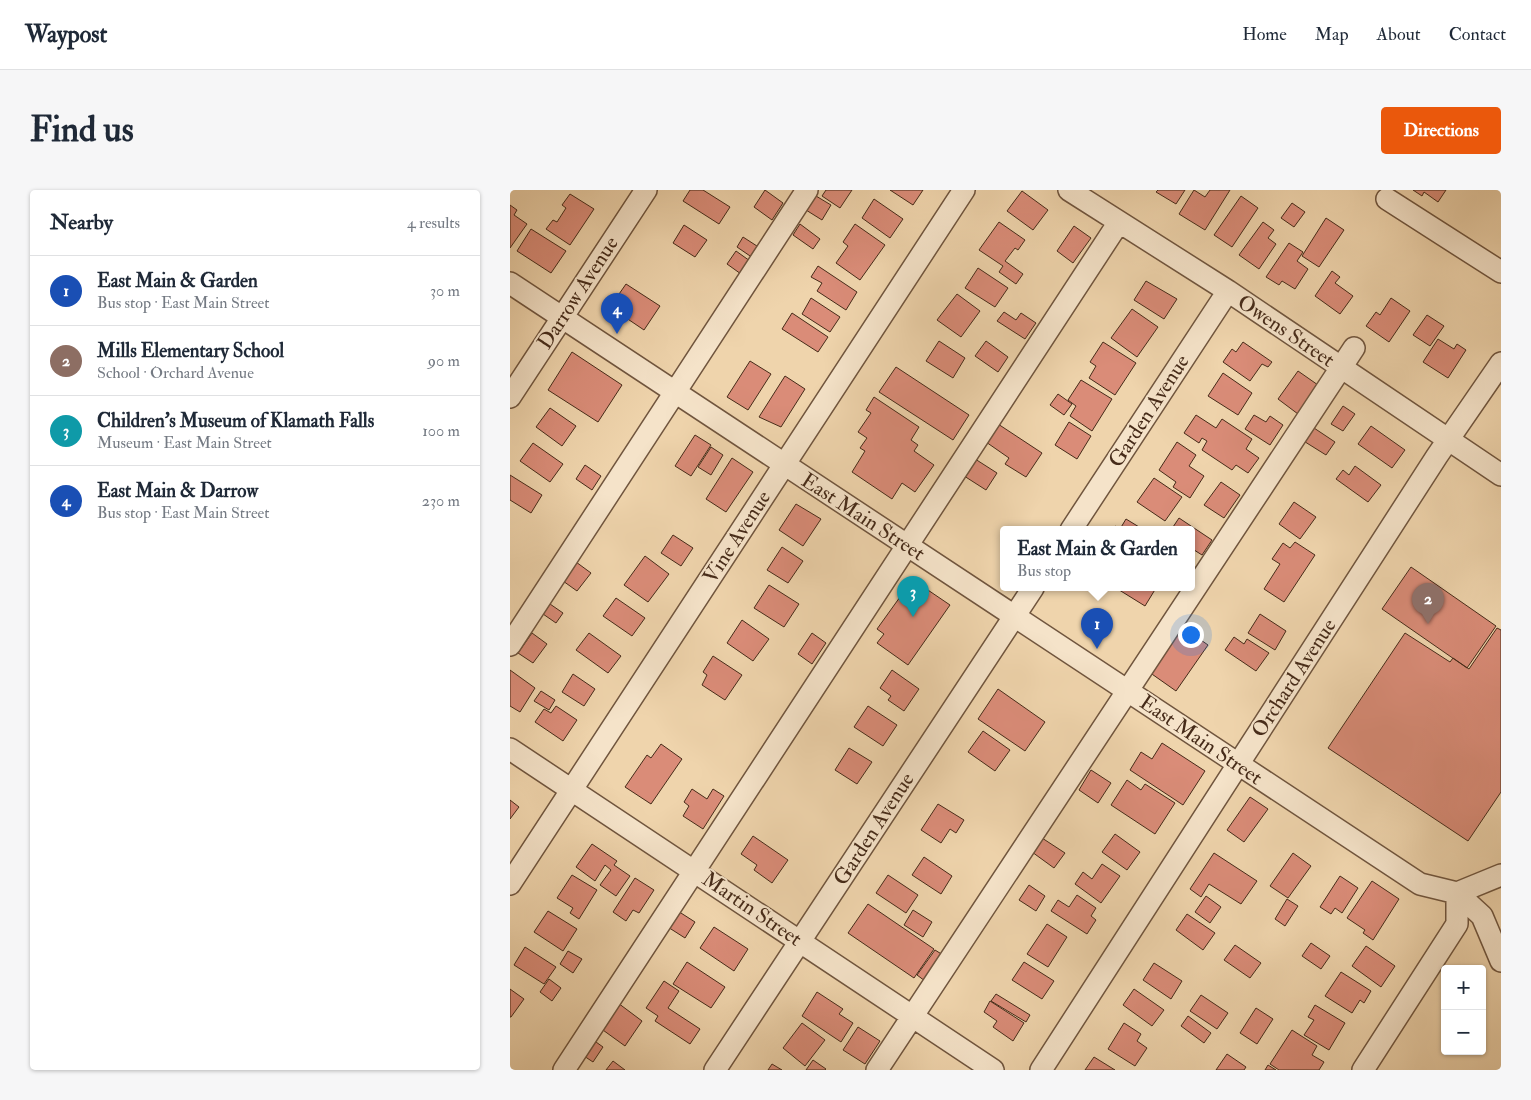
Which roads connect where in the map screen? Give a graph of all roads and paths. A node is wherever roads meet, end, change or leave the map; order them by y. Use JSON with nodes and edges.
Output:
{"nodes":[{"id":1,"x":646,"y":190,"type":"edge"},
{"id":2,"x":807,"y":190,"type":"edge"},
{"id":3,"x":964,"y":190,"type":"edge"},
{"id":4,"x":1069,"y":190,"type":"edge"},
{"id":5,"x":1387,"y":199,"type":"dead end"},
{"id":6,"x":1119,"y":222,"type":"junction"},
{"id":7,"x":1501,"y":272,"type":"edge"},
{"id":8,"x":510,"y":283,"type":"edge"},
{"id":9,"x":1228,"y":292,"type":"junction"},
{"id":10,"x":562,"y":317,"type":"junction"},
{"id":11,"x":1354,"y":348,"type":"dead end"},
{"id":12,"x":1501,"y":363,"type":"edge"},
{"id":13,"x":1341,"y":368,"type":"junction"},
{"id":14,"x":675,"y":393,"type":"junction"},
{"id":15,"x":510,"y":397,"type":"edge"},
{"id":16,"x":1447,"y":439,"type":"junction"},
{"id":17,"x":784,"y":465,"type":"junction"},
{"id":18,"x":1501,"y":475,"type":"edge"},
{"id":19,"x":1074,"y":526,"type":"edge"},
{"id":20,"x":907,"y":546,"type":"junction"},
{"id":21,"x":1195,"y":588,"type":"edge"},
{"id":22,"x":1031,"y":591,"type":"edge"},
{"id":23,"x":1193,"y":591,"type":"edge"},
{"id":24,"x":1014,"y":616,"type":"junction"},
{"id":25,"x":510,"y":645,"type":"edge"},
{"id":26,"x":1127,"y":691,"type":"junction"},
{"id":27,"x":510,"y":749,"type":"edge"},
{"id":28,"x":1238,"y":764,"type":"junction"},
{"id":29,"x":572,"y":789,"type":"junction"},
{"id":30,"x":694,"y":871,"type":"junction"},
{"id":31,"x":1501,"y":875,"type":"edge"},
{"id":32,"x":510,"y":884,"type":"edge"},
{"id":33,"x":1457,"y":893,"type":"junction"},
{"id":34,"x":800,"y":941,"type":"junction"},
{"id":35,"x":1501,"y":961,"type":"edge"},
{"id":36,"x":912,"y":1016,"type":"junction"},
{"id":37,"x":564,"y":1070,"type":"edge"},
{"id":38,"x":715,"y":1070,"type":"edge"},
{"id":39,"x":877,"y":1070,"type":"edge"},
{"id":40,"x":993,"y":1070,"type":"edge"},
{"id":41,"x":1041,"y":1070,"type":"edge"},
{"id":42,"x":1364,"y":1070,"type":"edge"}],
"edges":[{"from":1,"to":10,"type":"street","name":"Darrow Avenue"},
{"from":2,"to":14,"type":"street"},
{"from":3,"to":17,"type":"street","name":"Vine Avenue"},
{"from":4,"to":6,"type":"street","name":"Owens Street"},
{"from":5,"to":7,"type":"street"},
{"from":6,"to":9,"type":"street","name":"Owens Street"},
{"from":6,"to":20,"type":"street"},
{"from":8,"to":10,"type":"street","name":"East Main Street"},
{"from":9,"to":13,"type":"street","name":"Owens Street"},
{"from":9,"to":19,"type":"street","name":"Garden Avenue"},
{"from":10,"to":14,"type":"street","name":"East Main Street"},
{"from":10,"to":15,"type":"street","name":"Darrow Avenue"},
{"from":11,"to":13,"type":"street"},
{"from":12,"to":16,"type":"street","name":"Orchard Avenue"},
{"from":13,"to":16,"type":"street","name":"Owens Street"},
{"from":13,"to":21,"type":"street"},
{"from":14,"to":17,"type":"street","name":"East Main Street"},
{"from":14,"to":25,"type":"street"},
{"from":16,"to":18,"type":"street","name":"Owens Street"},
{"from":16,"to":28,"type":"street","name":"Orchard Avenue"},
{"from":17,"to":20,"type":"street","name":"East Main Street"},
{"from":17,"to":29,"type":"street","name":"Vine Avenue"},
{"from":20,"to":24,"type":"street","name":"East Main Street"},
{"from":20,"to":30,"type":"street"},
{"from":22,"to":24,"type":"street","name":"Garden Avenue"},
{"from":23,"to":26,"type":"street"},
{"from":24,"to":26,"type":"street","name":"East Main Street"},
{"from":24,"to":34,"type":"street","name":"Garden Avenue"},
{"from":26,"to":28,"type":"street","name":"East Main Street"},
{"from":26,"to":36,"type":"street"},
{"from":27,"to":29,"type":"street","name":"Martin Street"},
{"from":28,"to":33,"type":"street","name":"East Main Street"},
{"from":28,"to":41,"type":"street","name":"Orchard Avenue"},
{"from":29,"to":30,"type":"street","name":"Martin Street"},
{"from":29,"to":32,"type":"street","name":"Vine Avenue"},
{"from":30,"to":34,"type":"street","name":"Martin Street"},
{"from":30,"to":37,"type":"street"},
{"from":31,"to":33,"type":"street"},
{"from":33,"to":35,"type":"street"},
{"from":33,"to":42,"type":"street"},
{"from":34,"to":36,"type":"street","name":"Martin Street"},
{"from":34,"to":38,"type":"street","name":"Garden Avenue"},
{"from":36,"to":39,"type":"street"},
{"from":36,"to":40,"type":"street","name":"Martin Street"}]}
